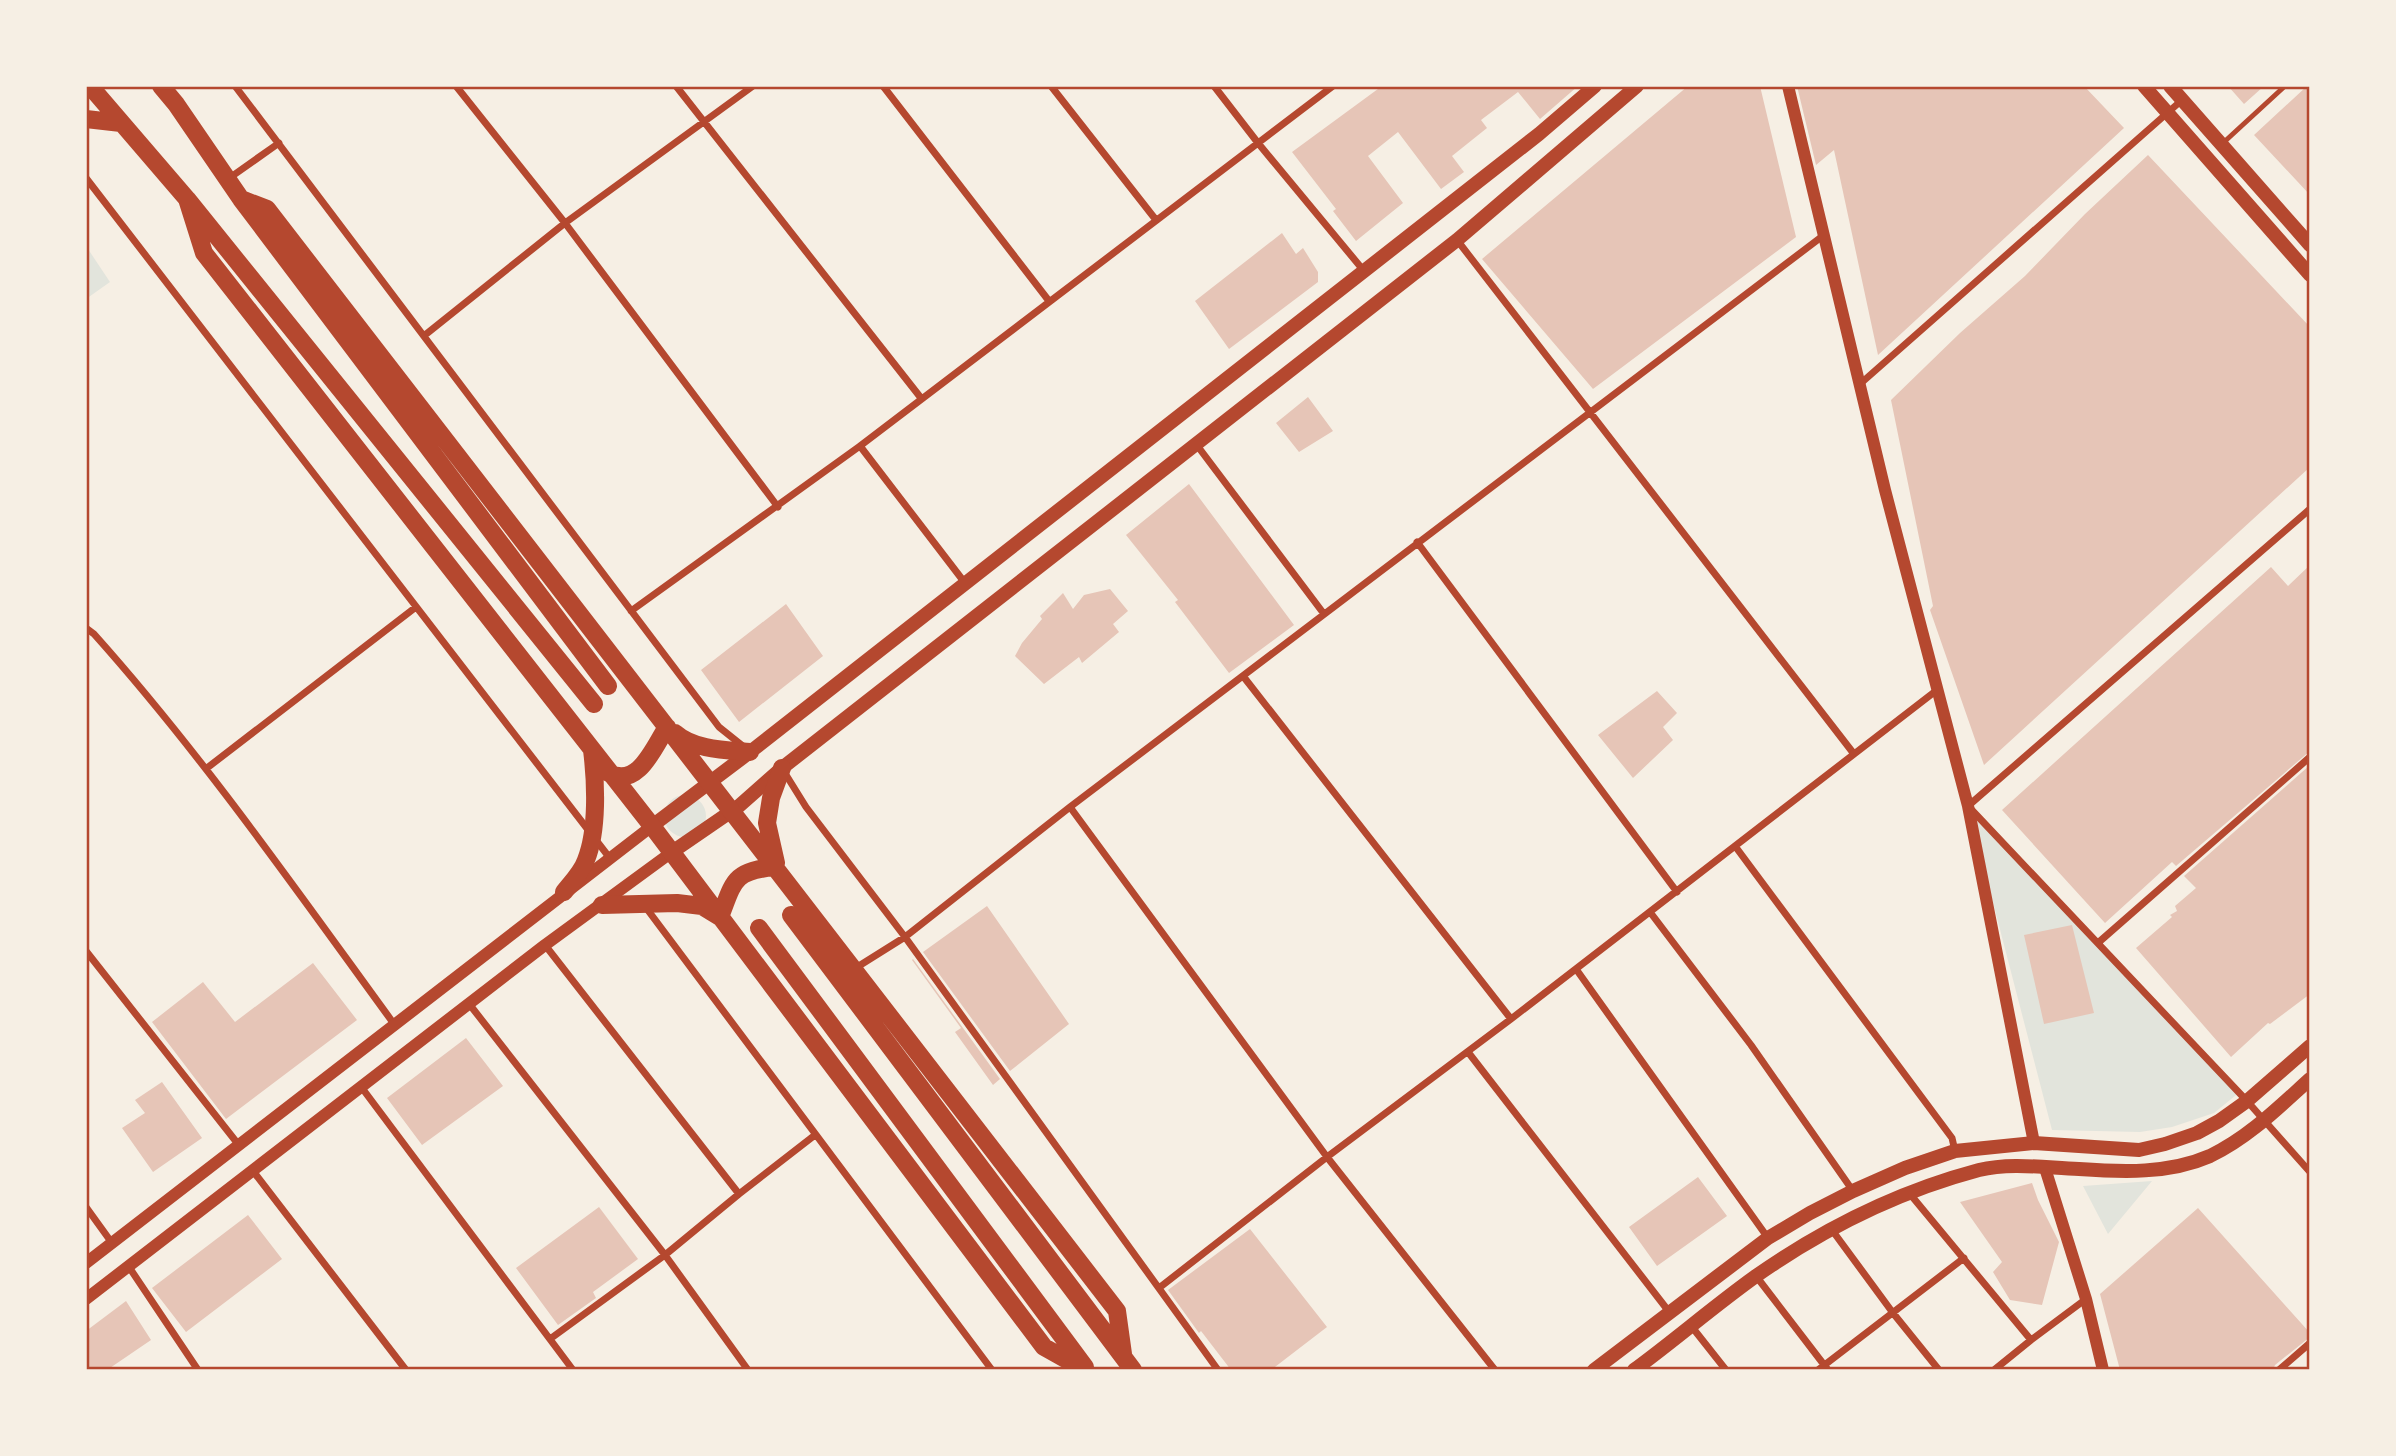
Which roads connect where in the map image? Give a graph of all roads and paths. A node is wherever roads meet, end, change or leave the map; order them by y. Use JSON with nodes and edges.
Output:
{"nodes":[{"id":1,"x":90,"y":86,"type":"edge"},
{"id":2,"x":161,"y":86,"type":"edge"},
{"id":3,"x":172,"y":86,"type":"edge"},
{"id":4,"x":235,"y":86,"type":"edge"},
{"id":5,"x":456,"y":86,"type":"edge"},
{"id":6,"x":676,"y":86,"type":"edge"},
{"id":7,"x":753,"y":86,"type":"edge"},
{"id":8,"x":883,"y":86,"type":"edge"},
{"id":9,"x":1051,"y":86,"type":"edge"},
{"id":10,"x":1214,"y":86,"type":"edge"},
{"id":11,"x":1333,"y":86,"type":"edge"},
{"id":12,"x":1595,"y":86,"type":"edge"},
{"id":13,"x":1637,"y":86,"type":"edge"},
{"id":14,"x":1788,"y":86,"type":"edge"},
{"id":15,"x":2144,"y":86,"type":"edge"},
{"id":16,"x":2170,"y":86,"type":"edge"},
{"id":17,"x":2285,"y":86,"type":"edge"},
{"id":18,"x":2182,"y":100,"type":"junction"},
{"id":19,"x":176,"y":104,"type":"junction"},
{"id":20,"x":2168,"y":112,"type":"junction"},
{"id":21,"x":86,"y":119,"type":"edge"},
{"id":22,"x":704,"y":122,"type":"junction"},
{"id":23,"x":121,"y":123,"type":"junction"},
{"id":24,"x":1258,"y":142,"type":"junction"},
{"id":25,"x":279,"y":143,"type":"junction"},
{"id":26,"x":2221,"y":144,"type":"junction"},
{"id":27,"x":86,"y":178,"type":"edge"},
{"id":28,"x":227,"y":179,"type":"junction"},
{"id":29,"x":187,"y":199,"type":"junction"},
{"id":30,"x":241,"y":200,"type":"junction"},
{"id":31,"x":1156,"y":220,"type":"junction"},
{"id":32,"x":565,"y":223,"type":"junction"},
{"id":33,"x":1824,"y":235,"type":"junction"},
{"id":34,"x":1457,"y":240,"type":"junction"},
{"id":35,"x":2310,"y":244,"type":"edge"},
{"id":36,"x":1364,"y":271,"type":"junction"},
{"id":37,"x":2310,"y":275,"type":"edge"},
{"id":38,"x":1049,"y":301,"type":"junction"},
{"id":39,"x":425,"y":335,"type":"junction"},
{"id":40,"x":1860,"y":384,"type":"junction"},
{"id":41,"x":921,"y":398,"type":"junction"},
{"id":42,"x":1590,"y":412,"type":"junction"},
{"id":43,"x":1196,"y":444,"type":"junction"},
{"id":44,"x":860,"y":446,"type":"junction"},
{"id":45,"x":778,"y":507,"type":"junction"},
{"id":46,"x":2310,"y":509,"type":"edge"},
{"id":47,"x":1417,"y":542,"type":"junction"},
{"id":48,"x":965,"y":583,"type":"junction"},
{"id":49,"x":416,"y":607,"type":"junction"},
{"id":50,"x":631,"y":611,"type":"junction"},
{"id":51,"x":1324,"y":614,"type":"junction"},
{"id":52,"x":86,"y":628,"type":"edge"},
{"id":53,"x":1243,"y":676,"type":"junction"},
{"id":54,"x":608,"y":686,"type":"dead end"},
{"id":55,"x":1937,"y":690,"type":"junction"},
{"id":56,"x":594,"y":704,"type":"dead end"},
{"id":57,"x":664,"y":723,"type":"junction"},
{"id":58,"x":591,"y":749,"type":"junction"},
{"id":59,"x":750,"y":752,"type":"junction"},
{"id":60,"x":1854,"y":754,"type":"junction"},
{"id":61,"x":2310,"y":757,"type":"edge"},
{"id":62,"x":207,"y":768,"type":"junction"},
{"id":63,"x":782,"y":768,"type":"junction"},
{"id":64,"x":609,"y":773,"type":"junction"},
{"id":65,"x":710,"y":783,"type":"junction"},
{"id":66,"x":1968,"y":806,"type":"junction"},
{"id":67,"x":1070,"y":807,"type":"junction"},
{"id":68,"x":731,"y":810,"type":"junction"},
{"id":69,"x":652,"y":826,"type":"junction"},
{"id":70,"x":592,"y":834,"type":"junction"},
{"id":71,"x":1735,"y":846,"type":"junction"},
{"id":72,"x":672,"y":852,"type":"junction"},
{"id":73,"x":609,"y":857,"type":"junction"},
{"id":74,"x":777,"y":869,"type":"junction"},
{"id":75,"x":564,"y":892,"type":"junction"},
{"id":76,"x":1676,"y":892,"type":"junction"},
{"id":77,"x":601,"y":905,"type":"junction"},
{"id":78,"x":644,"y":905,"type":"junction"},
{"id":79,"x":1650,"y":912,"type":"junction"},
{"id":80,"x":791,"y":915,"type":"dead end"},
{"id":81,"x":720,"y":917,"type":"junction"},
{"id":82,"x":759,"y":928,"type":"dead end"},
{"id":83,"x":905,"y":937,"type":"junction"},
{"id":84,"x":2099,"y":942,"type":"junction"},
{"id":85,"x":545,"y":945,"type":"junction"},
{"id":86,"x":86,"y":951,"type":"edge"},
{"id":87,"x":853,"y":969,"type":"junction"},
{"id":88,"x":1576,"y":969,"type":"junction"},
{"id":89,"x":470,"y":1005,"type":"junction"},
{"id":90,"x":1511,"y":1019,"type":"junction"},
{"id":91,"x":394,"y":1024,"type":"junction"},
{"id":92,"x":2310,"y":1046,"type":"edge"},
{"id":93,"x":1468,"y":1052,"type":"junction"},
{"id":94,"x":2310,"y":1079,"type":"edge"},
{"id":95,"x":362,"y":1088,"type":"junction"},
{"id":96,"x":2247,"y":1101,"type":"junction"},
{"id":97,"x":2264,"y":1120,"type":"junction"},
{"id":98,"x":815,"y":1135,"type":"junction"},
{"id":99,"x":2034,"y":1143,"type":"junction"},
{"id":100,"x":238,"y":1144,"type":"junction"},
{"id":101,"x":1955,"y":1151,"type":"junction"},
{"id":102,"x":1327,"y":1157,"type":"junction"},
{"id":103,"x":2045,"y":1168,"type":"junction"},
{"id":104,"x":253,"y":1171,"type":"junction"},
{"id":105,"x":2310,"y":1172,"type":"edge"},
{"id":106,"x":1853,"y":1191,"type":"junction"},
{"id":107,"x":1910,"y":1193,"type":"junction"},
{"id":108,"x":739,"y":1194,"type":"junction"},
{"id":109,"x":86,"y":1207,"type":"edge"},
{"id":110,"x":1832,"y":1230,"type":"junction"},
{"id":111,"x":1768,"y":1238,"type":"junction"},
{"id":112,"x":112,"y":1243,"type":"junction"},
{"id":113,"x":665,"y":1255,"type":"junction"},
{"id":114,"x":1964,"y":1258,"type":"junction"},
{"id":115,"x":86,"y":1263,"type":"edge"},
{"id":116,"x":129,"y":1267,"type":"junction"},
{"id":117,"x":1756,"y":1276,"type":"junction"},
{"id":118,"x":1159,"y":1288,"type":"junction"},
{"id":119,"x":2086,"y":1299,"type":"junction"},
{"id":120,"x":86,"y":1300,"type":"edge"},
{"id":121,"x":1671,"y":1313,"type":"junction"},
{"id":122,"x":1893,"y":1313,"type":"junction"},
{"id":123,"x":1692,"y":1326,"type":"junction"},
{"id":124,"x":550,"y":1339,"type":"junction"},
{"id":125,"x":2031,"y":1340,"type":"junction"},
{"id":126,"x":2310,"y":1343,"type":"edge"},
{"id":127,"x":1123,"y":1354,"type":"junction"},
{"id":128,"x":1823,"y":1369,"type":"edge"},
{"id":129,"x":198,"y":1370,"type":"edge"},
{"id":130,"x":405,"y":1370,"type":"edge"},
{"id":131,"x":573,"y":1370,"type":"edge"},
{"id":132,"x":748,"y":1370,"type":"edge"},
{"id":133,"x":992,"y":1370,"type":"edge"},
{"id":134,"x":1086,"y":1370,"type":"edge"},
{"id":135,"x":1133,"y":1370,"type":"edge"},
{"id":136,"x":1218,"y":1370,"type":"edge"},
{"id":137,"x":1495,"y":1370,"type":"edge"},
{"id":138,"x":1594,"y":1370,"type":"edge"},
{"id":139,"x":1634,"y":1370,"type":"edge"},
{"id":140,"x":1726,"y":1370,"type":"edge"},
{"id":141,"x":1939,"y":1370,"type":"edge"},
{"id":142,"x":1994,"y":1370,"type":"edge"},
{"id":143,"x":2102,"y":1370,"type":"edge"},
{"id":144,"x":2279,"y":1370,"type":"edge"}],
"edges":[{"from":1,"to":23,"type":"main road"},
{"from":2,"to":19,"type":"main road"},
{"from":3,"to":19,"type":"main road"},
{"from":4,"to":25,"type":"street"},
{"from":5,"to":32,"type":"street"},
{"from":6,"to":22,"type":"street"},
{"from":7,"to":22,"type":"street"},
{"from":8,"to":38,"type":"street"},
{"from":9,"to":31,"type":"street"},
{"from":10,"to":24,"type":"street"},
{"from":11,"to":24,"type":"street"},
{"from":12,"to":36,"type":"main road"},
{"from":13,"to":34,"type":"main road"},
{"from":14,"to":33,"type":"street"},
{"from":15,"to":20,"type":"main road"},
{"from":16,"to":18,"type":"main road"},
{"from":17,"to":26,"type":"lane"},
{"from":18,"to":20,"type":"street"},
{"from":18,"to":26,"type":"main road"},
{"from":19,"to":28,"type":"main road"},
{"from":20,"to":37,"type":"main road"},
{"from":20,"to":40,"type":"street"},
{"from":21,"to":23,"type":"main road"},
{"from":22,"to":32,"type":"street"},
{"from":22,"to":41,"type":"street"},
{"from":23,"to":29,"type":"main road"},
{"from":24,"to":31,"type":"street"},
{"from":24,"to":36,"type":"street"},
{"from":25,"to":28,"type":"street"},
{"from":25,"to":39,"type":"street"},
{"from":26,"to":35,"type":"main road"},
{"from":27,"to":49,"type":"street"},
{"from":28,"to":30,"type":"main road"},
{"from":29,"to":56,"type":"main road"},
{"from":29,"to":58,"type":"main road"},
{"from":30,"to":54,"type":"main road"},
{"from":30,"to":57,"type":"main road"},
{"from":31,"to":38,"type":"street"},
{"from":32,"to":39,"type":"street"},
{"from":32,"to":45,"type":"street"},
{"from":33,"to":40,"type":"street"},
{"from":33,"to":42,"type":"street"},
{"from":34,"to":42,"type":"street"},
{"from":34,"to":43,"type":"main road"},
{"from":36,"to":48,"type":"main road"},
{"from":38,"to":41,"type":"street"},
{"from":39,"to":50,"type":"street"},
{"from":40,"to":55,"type":"street"},
{"from":41,"to":44,"type":"street"},
{"from":42,"to":47,"type":"street"},
{"from":42,"to":60,"type":"street"},
{"from":43,"to":51,"type":"street"},
{"from":43,"to":63,"type":"main road"},
{"from":44,"to":45,"type":"street"},
{"from":44,"to":48,"type":"street"},
{"from":45,"to":50,"type":"street"},
{"from":46,"to":66,"type":"street"},
{"from":47,"to":51,"type":"street"},
{"from":47,"to":76,"type":"street"},
{"from":48,"to":59,"type":"main road"},
{"from":49,"to":62,"type":"street"},
{"from":49,"to":70,"type":"street"},
{"from":50,"to":59,"type":"street"},
{"from":51,"to":53,"type":"street"},
{"from":52,"to":62,"type":"street"},
{"from":53,"to":67,"type":"street"},
{"from":53,"to":90,"type":"street"},
{"from":55,"to":60,"type":"street"},
{"from":55,"to":66,"type":"street"},
{"from":57,"to":59,"type":"main road"},
{"from":57,"to":64,"type":"main road"},
{"from":57,"to":65,"type":"main road"},
{"from":58,"to":64,"type":"main road"},
{"from":58,"to":70,"type":"main road"},
{"from":59,"to":65,"type":"main road"},
{"from":60,"to":71,"type":"street"},
{"from":61,"to":84,"type":"street"},
{"from":62,"to":91,"type":"street"},
{"from":63,"to":68,"type":"main road"},
{"from":63,"to":74,"type":"main road"},
{"from":63,"to":83,"type":"street"},
{"from":64,"to":69,"type":"main road"},
{"from":65,"to":68,"type":"main road"},
{"from":65,"to":69,"type":"main road"},
{"from":66,"to":84,"type":"street"},
{"from":66,"to":99,"type":"street"},
{"from":67,"to":83,"type":"street"},
{"from":67,"to":102,"type":"street"},
{"from":68,"to":72,"type":"main road"},
{"from":68,"to":74,"type":"main road"},
{"from":69,"to":72,"type":"main road"},
{"from":69,"to":73,"type":"street"},
{"from":70,"to":73,"type":"street"},
{"from":70,"to":75,"type":"main road"},
{"from":71,"to":76,"type":"street"},
{"from":71,"to":101,"type":"street"},
{"from":72,"to":77,"type":"street"},
{"from":72,"to":81,"type":"main road"},
{"from":73,"to":75,"type":"street"},
{"from":74,"to":81,"type":"main road"},
{"from":74,"to":87,"type":"main road"},
{"from":75,"to":91,"type":"street"},
{"from":76,"to":79,"type":"street"},
{"from":77,"to":78,"type":"main road"},
{"from":77,"to":85,"type":"street"},
{"from":78,"to":81,"type":"main road"},
{"from":78,"to":98,"type":"street"},
{"from":79,"to":88,"type":"street"},
{"from":79,"to":106,"type":"street"},
{"from":80,"to":127,"type":"main road"},
{"from":81,"to":134,"type":"main road"},
{"from":82,"to":134,"type":"main road"},
{"from":83,"to":87,"type":"street"},
{"from":83,"to":118,"type":"street"},
{"from":84,"to":96,"type":"street"},
{"from":85,"to":89,"type":"street"},
{"from":85,"to":108,"type":"street"},
{"from":86,"to":100,"type":"street"},
{"from":87,"to":127,"type":"main road"},
{"from":88,"to":90,"type":"street"},
{"from":88,"to":111,"type":"street"},
{"from":89,"to":95,"type":"street"},
{"from":89,"to":113,"type":"street"},
{"from":90,"to":93,"type":"street"},
{"from":91,"to":100,"type":"street"},
{"from":92,"to":96,"type":"main road"},
{"from":93,"to":102,"type":"street"},
{"from":93,"to":121,"type":"street"},
{"from":94,"to":97,"type":"main road"},
{"from":95,"to":104,"type":"street"},
{"from":95,"to":124,"type":"street"},
{"from":96,"to":97,"type":"street"},
{"from":96,"to":99,"type":"main road"},
{"from":97,"to":103,"type":"main road"},
{"from":97,"to":105,"type":"street"},
{"from":98,"to":108,"type":"street"},
{"from":98,"to":133,"type":"street"},
{"from":99,"to":101,"type":"main road"},
{"from":100,"to":112,"type":"street"},
{"from":101,"to":106,"type":"main road"},
{"from":102,"to":118,"type":"street"},
{"from":102,"to":137,"type":"street"},
{"from":103,"to":107,"type":"main road"},
{"from":103,"to":119,"type":"street"},
{"from":104,"to":116,"type":"street"},
{"from":104,"to":130,"type":"street"},
{"from":106,"to":111,"type":"main road"},
{"from":107,"to":110,"type":"main road"},
{"from":107,"to":114,"type":"street"},
{"from":108,"to":113,"type":"street"},
{"from":109,"to":112,"type":"street"},
{"from":110,"to":117,"type":"main road"},
{"from":110,"to":122,"type":"street"},
{"from":111,"to":121,"type":"main road"},
{"from":112,"to":115,"type":"street"},
{"from":113,"to":124,"type":"street"},
{"from":113,"to":132,"type":"street"},
{"from":114,"to":122,"type":"street"},
{"from":114,"to":125,"type":"street"},
{"from":116,"to":120,"type":"street"},
{"from":116,"to":129,"type":"street"},
{"from":117,"to":123,"type":"main road"},
{"from":117,"to":128,"type":"street"},
{"from":118,"to":136,"type":"street"},
{"from":119,"to":125,"type":"street"},
{"from":119,"to":143,"type":"street"},
{"from":121,"to":138,"type":"main road"},
{"from":122,"to":128,"type":"street"},
{"from":122,"to":141,"type":"street"},
{"from":123,"to":139,"type":"main road"},
{"from":123,"to":140,"type":"street"},
{"from":124,"to":131,"type":"street"},
{"from":125,"to":142,"type":"street"},
{"from":126,"to":144,"type":"street"},
{"from":127,"to":135,"type":"main road"}]}
